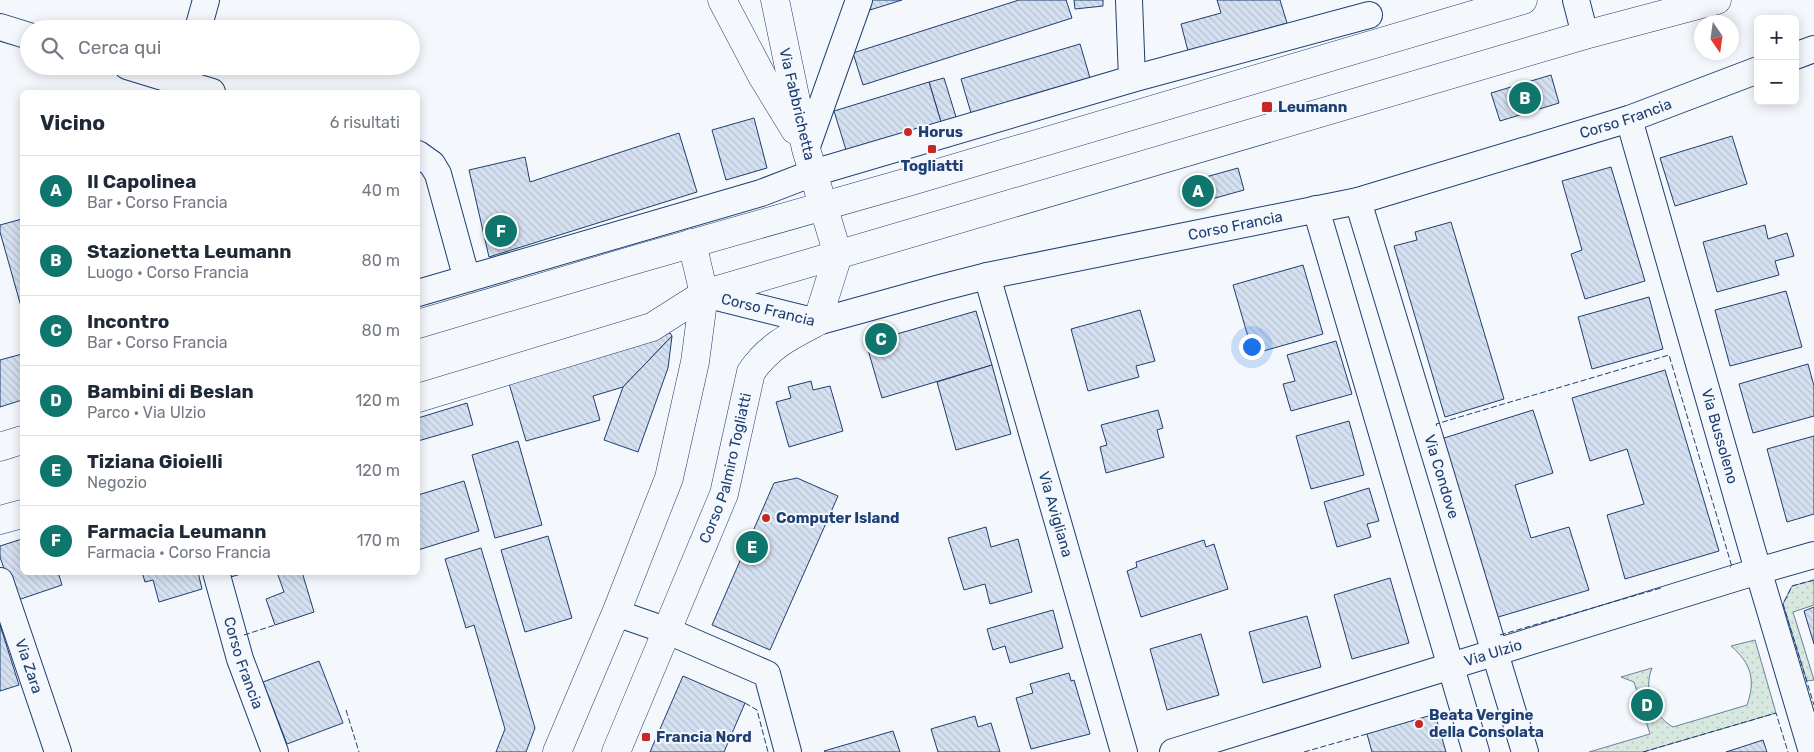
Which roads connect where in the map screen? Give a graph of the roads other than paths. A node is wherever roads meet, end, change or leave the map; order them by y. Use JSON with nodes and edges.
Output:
{"nodes":[{"id":1,"x":206,"y":0,"type":"edge"},
{"id":2,"x":776,"y":0,"type":"edge"},
{"id":3,"x":859,"y":0,"type":"edge"},
{"id":4,"x":1129,"y":0,"type":"edge"},
{"id":5,"x":1523,"y":0,"type":"edge"},
{"id":6,"x":1576,"y":0,"type":"edge"},
{"id":7,"x":1717,"y":0,"type":"edge"},
{"id":8,"x":730,"y":2,"type":"edge"},
{"id":9,"x":1369,"y":7,"type":"edge"},
{"id":10,"x":200,"y":20,"type":"edge"},
{"id":11,"x":0,"y":26,"type":"edge"},
{"id":12,"x":20,"y":33,"type":"edge"},
{"id":13,"x":1584,"y":35,"type":"junction"},
{"id":14,"x":1378,"y":42,"type":"junction"},
{"id":15,"x":1814,"y":49,"type":"edge"},
{"id":16,"x":1799,"y":55,"type":"edge"},
{"id":17,"x":1754,"y":72,"type":"edge"},
{"id":18,"x":184,"y":75,"type":"edge"},
{"id":19,"x":1132,"y":79,"type":"junction"},
{"id":20,"x":209,"y":90,"type":"edge"},
{"id":21,"x":1629,"y":120,"type":"junction"},
{"id":22,"x":420,"y":155,"type":"edge"},
{"id":23,"x":809,"y":161,"type":"junction"},
{"id":24,"x":1358,"y":201,"type":"junction"},
{"id":25,"x":824,"y":207,"type":"junction"},
{"id":26,"x":1316,"y":209,"type":"junction"},
{"id":27,"x":692,"y":243,"type":"junction"},
{"id":28,"x":838,"y":255,"type":"junction"},
{"id":29,"x":987,"y":276,"type":"junction"},
{"id":30,"x":469,"y":278,"type":"junction"},
{"id":31,"x":420,"y":292,"type":"edge"},
{"id":32,"x":704,"y":294,"type":"junction"},
{"id":33,"x":817,"y":322,"type":"junction"},
{"id":34,"x":420,"y":323,"type":"edge"},
{"id":35,"x":420,"y":397,"type":"edge"},
{"id":36,"x":20,"y":441,"type":"edge"},
{"id":37,"x":0,"y":447,"type":"edge"},
{"id":38,"x":20,"y":515,"type":"edge"},
{"id":39,"x":0,"y":520,"type":"edge"},
{"id":40,"x":1814,"y":555,"type":"edge"},
{"id":41,"x":1758,"y":571,"type":"junction"},
{"id":42,"x":217,"y":575,"type":"edge"},
{"id":43,"x":0,"y":581,"type":"edge"},
{"id":44,"x":616,"y":613,"type":"junction"},
{"id":45,"x":668,"y":631,"type":"junction"},
{"id":46,"x":1495,"y":653,"type":"junction"},
{"id":47,"x":1450,"y":666,"type":"junction"},
{"id":48,"x":58,"y":752,"type":"edge"},
{"id":49,"x":275,"y":752,"type":"edge"},
{"id":50,"x":557,"y":752,"type":"edge"},
{"id":51,"x":616,"y":752,"type":"edge"},
{"id":52,"x":788,"y":752,"type":"edge"},
{"id":53,"x":1124,"y":752,"type":"edge"},
{"id":54,"x":1173,"y":752,"type":"edge"},
{"id":55,"x":1476,"y":752,"type":"edge"},
{"id":56,"x":1525,"y":752,"type":"edge"},
{"id":57,"x":1812,"y":752,"type":"edge"}],
"edges":[{"from":1,"to":10,"type":"street"},
{"from":2,"to":23,"type":"main road","name":"Via Fabbrichetta"},
{"from":3,"to":23,"type":"street"},
{"from":4,"to":19,"type":"street"},
{"from":5,"to":14,"type":"main road"},
{"from":6,"to":13,"type":"street"},
{"from":7,"to":13,"type":"main road","name":"Corso Francia"},
{"from":8,"to":23,"type":"main road"},
{"from":9,"to":14,"type":"street"},
{"from":9,"to":19,"type":"street"},
{"from":11,"to":12,"type":"street"},
{"from":13,"to":28,"type":"main road","name":"Corso Francia"},
{"from":14,"to":25,"type":"main road"},
{"from":15,"to":16,"type":"street"},
{"from":17,"to":21,"type":"street","name":"Corso Francia"},
{"from":18,"to":20,"type":"street"},
{"from":19,"to":23,"type":"street"},
{"from":21,"to":24,"type":"street","name":"Corso Francia"},
{"from":21,"to":41,"type":"street","name":"Via Bussoleno"},
{"from":22,"to":30,"type":"street"},
{"from":23,"to":25,"type":"main road","name":"Via Fabbrichetta"},
{"from":23,"to":30,"type":"street"},
{"from":24,"to":26,"type":"street","name":"Corso Francia"},
{"from":24,"to":46,"type":"street","name":"Via Condove"},
{"from":25,"to":27,"type":"main road"},
{"from":25,"to":28,"type":"main road"},
{"from":26,"to":29,"type":"street","name":"Corso Francia"},
{"from":26,"to":47,"type":"street"},
{"from":27,"to":32,"type":"main road"},
{"from":27,"to":34,"type":"main road"},
{"from":28,"to":32,"type":"main road","name":"Corso Francia"},
{"from":28,"to":33,"type":"main road"},
{"from":29,"to":33,"type":"street","name":"Corso Francia"},
{"from":29,"to":53,"type":"street","name":"Via Avigliana"},
{"from":30,"to":31,"type":"street"},
{"from":32,"to":33,"type":"street","name":"Corso Francia"},
{"from":32,"to":35,"type":"main road","name":"Corso Francia"},
{"from":32,"to":44,"type":"main road"},
{"from":33,"to":45,"type":"main road","name":"Corso Palmiro Togliatti"},
{"from":36,"to":37,"type":"main road"},
{"from":38,"to":39,"type":"main road"},
{"from":40,"to":41,"type":"street","name":"Via Ulzio"},
{"from":41,"to":46,"type":"street","name":"Via Ulzio"},
{"from":41,"to":57,"type":"street","name":"Via Bussoleno"},
{"from":42,"to":49,"type":"street","name":"Corso Francia"},
{"from":43,"to":48,"type":"street","name":"Via Zara"},
{"from":44,"to":45,"type":"street"},
{"from":44,"to":50,"type":"main road"},
{"from":45,"to":51,"type":"main road","name":"Corso Palmiro Togliatti"},
{"from":45,"to":52,"type":"street"},
{"from":46,"to":47,"type":"street","name":"Via Ulzio"},
{"from":46,"to":56,"type":"street","name":"Via Condove"},
{"from":47,"to":54,"type":"street","name":"Via Ulzio"},
{"from":47,"to":55,"type":"street"}]}
